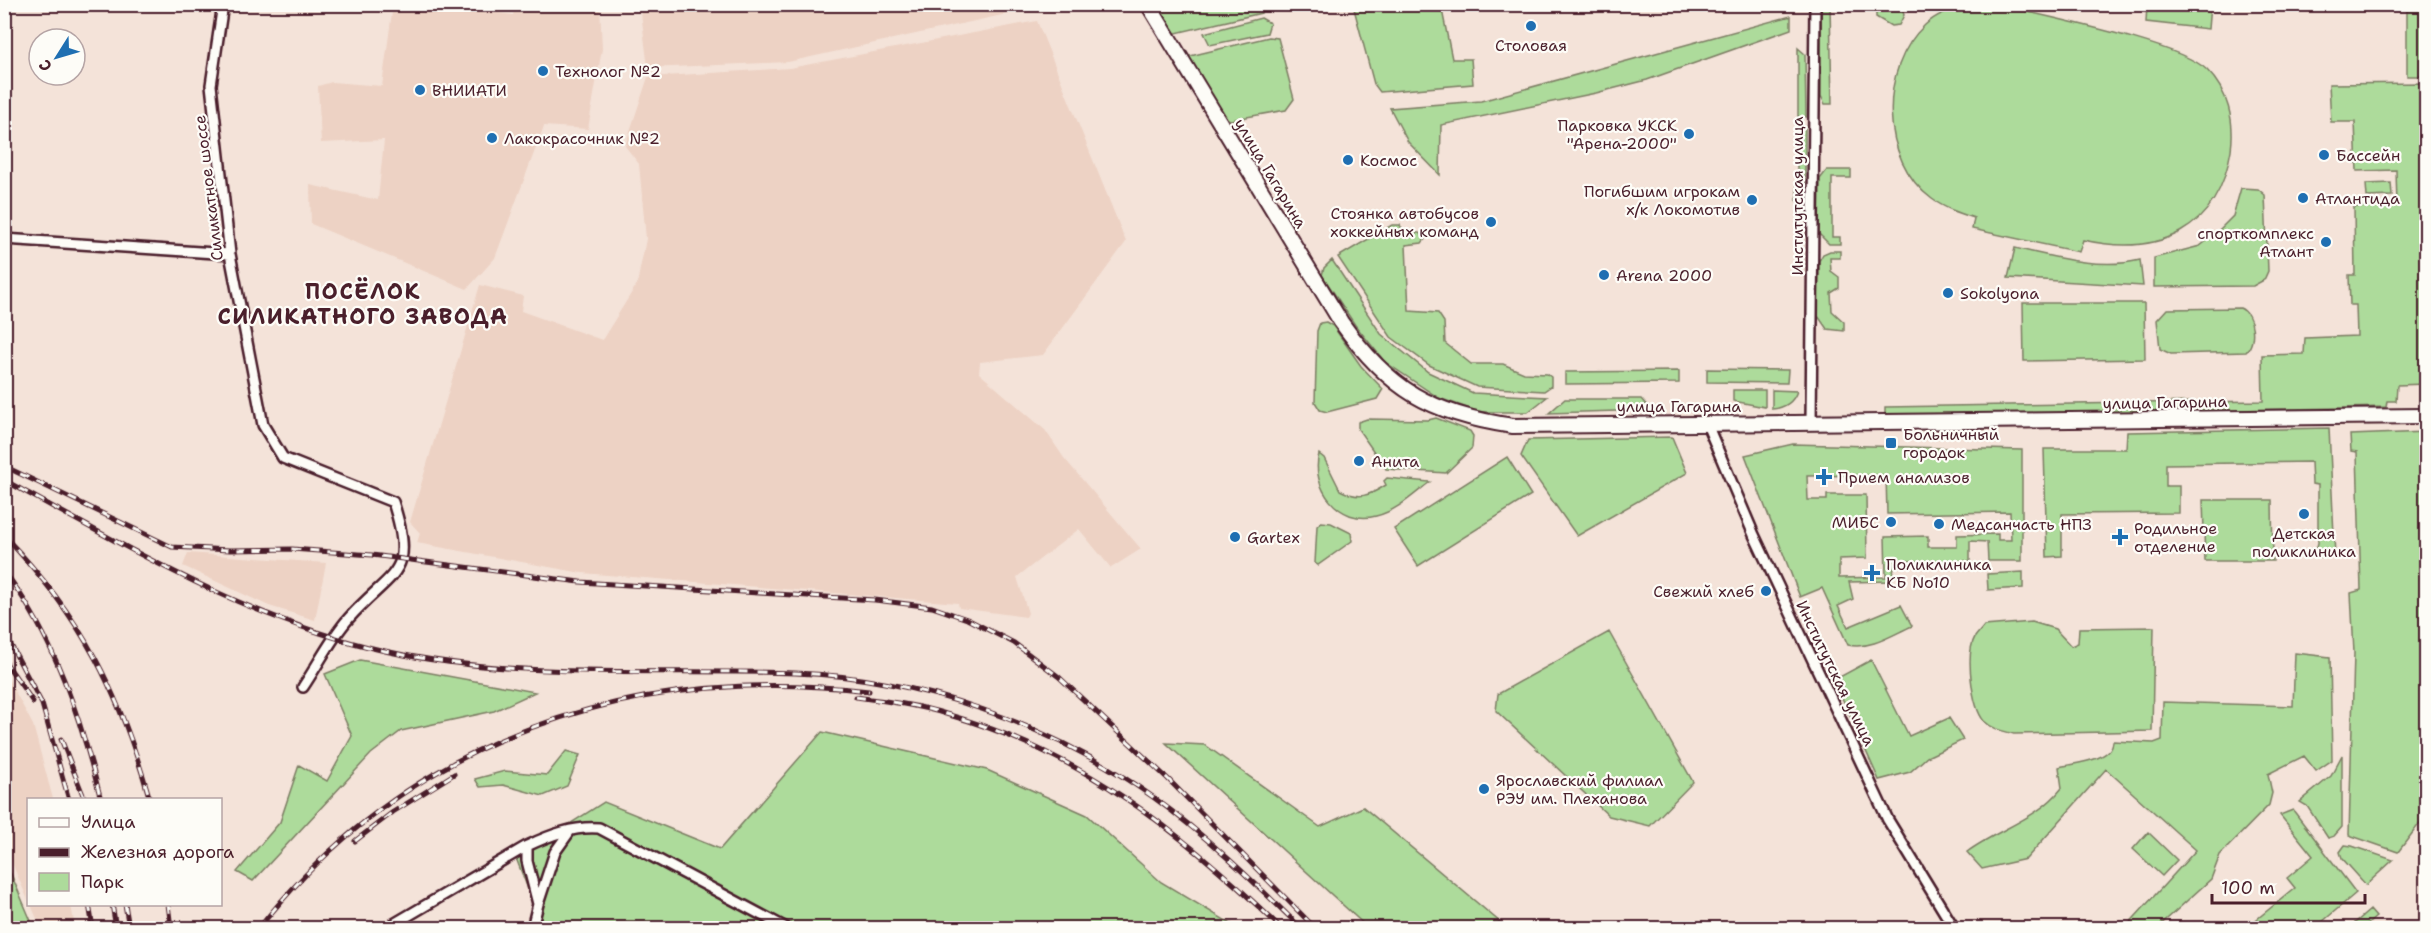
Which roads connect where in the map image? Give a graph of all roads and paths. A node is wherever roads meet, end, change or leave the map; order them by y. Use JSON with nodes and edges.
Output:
{"nodes":[{"id":1,"x":223,"y":4,"type":"edge"},
{"id":2,"x":1148,"y":4,"type":"edge"},
{"id":3,"x":1815,"y":4,"type":"edge"},
{"id":4,"x":4,"y":239,"type":"edge"},
{"id":5,"x":230,"y":254,"type":"junction"},
{"id":6,"x":2427,"y":416,"type":"edge"},
{"id":7,"x":1706,"y":422,"type":"junction"},
{"id":8,"x":1811,"y":423,"type":"junction"},
{"id":9,"x":303,"y":687,"type":"dead end"},
{"id":10,"x":570,"y":831,"type":"junction"},
{"id":11,"x":527,"y":846,"type":"junction"},
{"id":12,"x":538,"y":904,"type":"junction"},
{"id":13,"x":387,"y":928,"type":"edge"},
{"id":14,"x":532,"y":928,"type":"edge"},
{"id":15,"x":786,"y":928,"type":"edge"},
{"id":16,"x":1954,"y":928,"type":"edge"}],
"edges":[{"from":1,"to":5,"type":"street","name":"Силикатное шоссе"},
{"from":2,"to":7,"type":"main road","name":"улица Гагарина"},
{"from":3,"to":8,"type":"street","name":"Институтская улица"},
{"from":4,"to":5,"type":"street"},
{"from":5,"to":9,"type":"street","name":"Силикатное шоссе"},
{"from":6,"to":8,"type":"main road","name":"улица Гагарина"},
{"from":7,"to":8,"type":"main road","name":"улица Гагарина"},
{"from":7,"to":16,"type":"street","name":"Институтская улица"},
{"from":10,"to":11,"type":"street"},
{"from":10,"to":12,"type":"street"},
{"from":10,"to":15,"type":"street"},
{"from":11,"to":12,"type":"street"},
{"from":11,"to":13,"type":"street"},
{"from":12,"to":14,"type":"street"}]}
